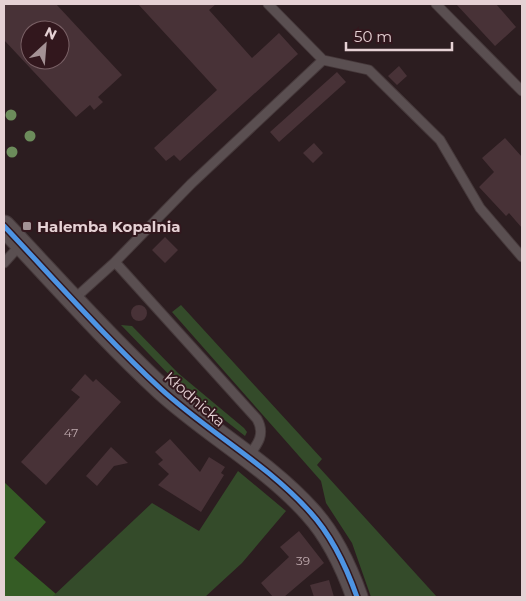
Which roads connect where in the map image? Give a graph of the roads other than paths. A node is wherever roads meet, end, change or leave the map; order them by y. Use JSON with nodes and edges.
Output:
{"nodes":[{"id":1,"x":268,"y":4,"type":"edge"},
{"id":2,"x":436,"y":4,"type":"edge"},
{"id":3,"x":323,"y":60,"type":"junction"},
{"id":4,"x":522,"y":91,"type":"edge"},
{"id":5,"x":4,"y":226,"type":"edge"},
{"id":6,"x":21,"y":244,"type":"junction"},
{"id":7,"x":522,"y":257,"type":"edge"},
{"id":8,"x":115,"y":262,"type":"junction"},
{"id":9,"x":4,"y":263,"type":"edge"},
{"id":10,"x":74,"y":299,"type":"junction"},
{"id":11,"x":247,"y":458,"type":"junction"},
{"id":12,"x":357,"y":597,"type":"edge"}],
"edges":[{"from":1,"to":3,"type":"lane"},
{"from":2,"to":4,"type":"lane"},
{"from":3,"to":7,"type":"lane"},
{"from":3,"to":8,"type":"lane"},
{"from":5,"to":6,"type":"street","name":"Kłodnicka"},
{"from":6,"to":9,"type":"lane"},
{"from":6,"to":10,"type":"street","name":"Kłodnicka"},
{"from":8,"to":10,"type":"lane"},
{"from":8,"to":11,"type":"lane"},
{"from":10,"to":11,"type":"street","name":"Kłodnicka"},
{"from":11,"to":12,"type":"street","name":"Kłodnicka"}]}
